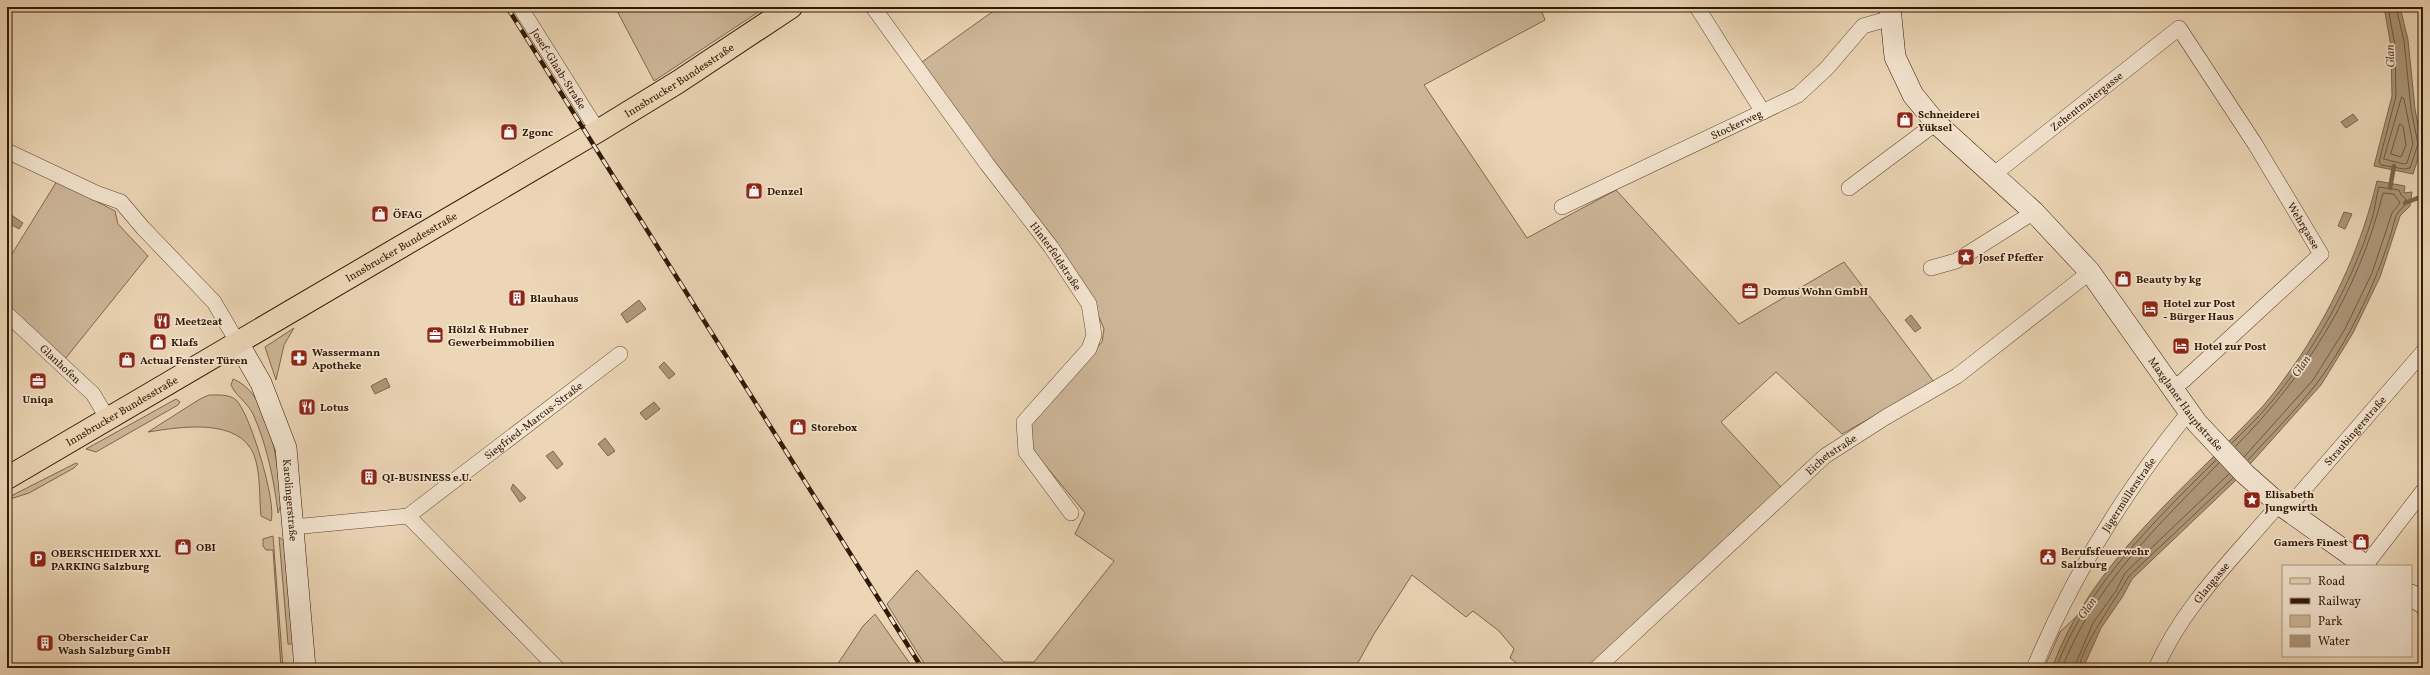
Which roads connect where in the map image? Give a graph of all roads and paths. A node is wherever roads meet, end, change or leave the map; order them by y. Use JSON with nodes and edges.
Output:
{"nodes":[{"id":1,"x":520,"y":7,"type":"edge"},
{"id":2,"x":790,"y":7,"type":"edge"},
{"id":3,"x":874,"y":7,"type":"edge"},
{"id":4,"x":1697,"y":7,"type":"edge"},
{"id":5,"x":1890,"y":13,"type":"edge"},
{"id":6,"x":2179,"y":28,"type":"joint"},
{"id":7,"x":1763,"y":112,"type":"junction"},
{"id":8,"x":1936,"y":123,"type":"junction"},
{"id":9,"x":598,"y":131,"type":"junction"},
{"id":10,"x":7,"y":151,"type":"edge"},
{"id":11,"x":1993,"y":175,"type":"junction"},
{"id":12,"x":1849,"y":188,"type":"dead end"},
{"id":13,"x":1562,"y":207,"type":"dead end"},
{"id":14,"x":2034,"y":212,"type":"junction"},
{"id":15,"x":1931,"y":268,"type":"dead end"},
{"id":16,"x":2090,"y":272,"type":"junction"},
{"id":17,"x":7,"y":314,"type":"edge"},
{"id":18,"x":238,"y":343,"type":"junction"},
{"id":19,"x":2423,"y":352,"type":"edge"},
{"id":20,"x":620,"y":354,"type":"dead end"},
{"id":21,"x":2172,"y":388,"type":"junction"},
{"id":22,"x":2188,"y":412,"type":"junction"},
{"id":23,"x":108,"y":419,"type":"junction"},
{"id":24,"x":7,"y":478,"type":"edge"},
{"id":25,"x":2423,"y":490,"type":"edge"},
{"id":26,"x":2282,"y":507,"type":"junction"},
{"id":27,"x":1071,"y":512,"type":"dead end"},
{"id":28,"x":408,"y":516,"type":"junction"},
{"id":29,"x":293,"y":527,"type":"junction"},
{"id":30,"x":2365,"y":565,"type":"edge"},
{"id":31,"x":2367,"y":565,"type":"edge"},
{"id":32,"x":2412,"y":596,"type":"edge"},
{"id":33,"x":2423,"y":603,"type":"edge"},
{"id":34,"x":305,"y":668,"type":"edge"},
{"id":35,"x":557,"y":668,"type":"edge"},
{"id":36,"x":1597,"y":668,"type":"edge"},
{"id":37,"x":2034,"y":668,"type":"edge"},
{"id":38,"x":2156,"y":668,"type":"edge"}],
"edges":[{"from":1,"to":9,"type":"street","name":"Josef-Glaab-Straße"},
{"from":2,"to":9,"type":"main road","name":"Innsbrucker Bundesstraße"},
{"from":3,"to":27,"type":"street","name":"Hinterfeldstraße"},
{"from":4,"to":7,"type":"street"},
{"from":5,"to":7,"type":"street","name":"Stockerweg"},
{"from":5,"to":8,"type":"street","name":"Maxglaner Hauptstraße"},
{"from":6,"to":11,"type":"street","name":"Zehentmaiergasse"},
{"from":6,"to":21,"type":"street","name":"Wehrgasse"},
{"from":7,"to":13,"type":"street","name":"Stockerweg"},
{"from":8,"to":11,"type":"street","name":"Maxglaner Hauptstraße"},
{"from":8,"to":12,"type":"street"},
{"from":9,"to":18,"type":"main road","name":"Innsbrucker Bundesstraße"},
{"from":10,"to":18,"type":"street"},
{"from":11,"to":14,"type":"street","name":"Maxglaner Hauptstraße"},
{"from":14,"to":15,"type":"street"},
{"from":14,"to":16,"type":"street","name":"Maxglaner Hauptstraße"},
{"from":16,"to":21,"type":"street","name":"Maxglaner Hauptstraße"},
{"from":16,"to":36,"type":"street","name":"Eichetstraße"},
{"from":17,"to":23,"type":"street","name":"Glanhofen"},
{"from":18,"to":23,"type":"main road","name":"Innsbrucker Bundesstraße"},
{"from":18,"to":29,"type":"street","name":"Karolingerstraße"},
{"from":19,"to":26,"type":"street","name":"Straubingerstraße"},
{"from":20,"to":28,"type":"street","name":"Siegfried-Marcus-Straße"},
{"from":21,"to":22,"type":"street","name":"Maxglaner Hauptstraße"},
{"from":22,"to":26,"type":"street","name":"Maxglaner Hauptstraße"},
{"from":22,"to":37,"type":"street","name":"Jägermüllerstraße"},
{"from":23,"to":24,"type":"main road","name":"Innsbrucker Bundesstraße"},
{"from":25,"to":31,"type":"street"},
{"from":26,"to":30,"type":"street","name":"Maxglaner Hauptstraße"},
{"from":26,"to":38,"type":"street","name":"Glangasse"},
{"from":28,"to":29,"type":"street"},
{"from":28,"to":35,"type":"street"},
{"from":29,"to":34,"type":"street","name":"Karolingerstraße"},
{"from":32,"to":33,"type":"street"}]}
